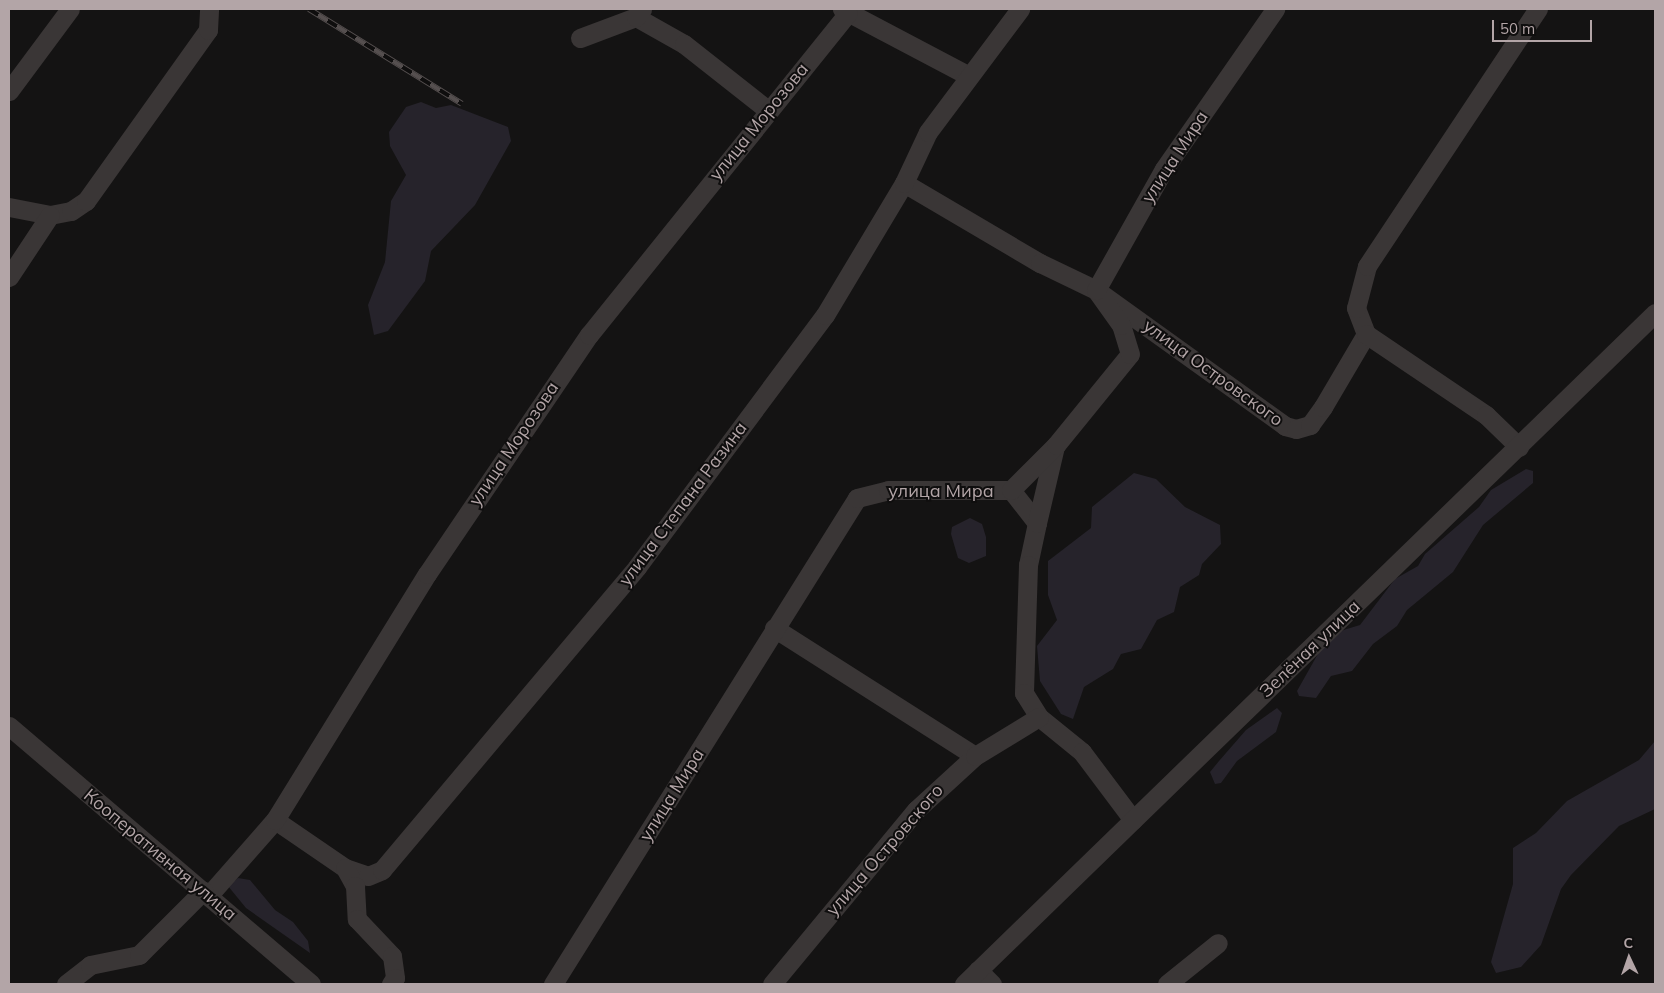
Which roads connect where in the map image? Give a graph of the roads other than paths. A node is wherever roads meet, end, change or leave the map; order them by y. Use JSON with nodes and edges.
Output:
{"nodes":[{"id":1,"x":70,"y":9,"type":"edge"},
{"id":2,"x":209,"y":9,"type":"edge"},
{"id":3,"x":1020,"y":9,"type":"edge"},
{"id":4,"x":1275,"y":9,"type":"edge"},
{"id":5,"x":1538,"y":9,"type":"edge"},
{"id":6,"x":845,"y":11,"type":"edge"},
{"id":7,"x":639,"y":13,"type":"edge"},
{"id":8,"x":580,"y":38,"type":"dead end"},
{"id":9,"x":967,"y":75,"type":"junction"},
{"id":10,"x":9,"y":91,"type":"edge"},
{"id":11,"x":768,"y":110,"type":"junction"},
{"id":12,"x":904,"y":183,"type":"junction"},
{"id":13,"x":9,"y":207,"type":"edge"},
{"id":14,"x":50,"y":215,"type":"junction"},
{"id":15,"x":9,"y":276,"type":"edge"},
{"id":16,"x":1096,"y":290,"type":"junction"},
{"id":17,"x":1655,"y":313,"type":"edge"},
{"id":18,"x":1158,"y":334,"type":"junction"},
{"id":19,"x":1366,"y":334,"type":"junction"},
{"id":20,"x":1130,"y":354,"type":"junction"},
{"id":21,"x":1056,"y":445,"type":"junction"},
{"id":22,"x":1519,"y":447,"type":"junction"},
{"id":23,"x":1011,"y":490,"type":"junction"},
{"id":24,"x":1037,"y":523,"type":"junction"},
{"id":25,"x":774,"y":628,"type":"junction"},
{"id":26,"x":1039,"y":717,"type":"junction"},
{"id":27,"x":9,"y":726,"type":"edge"},
{"id":28,"x":975,"y":756,"type":"junction"},
{"id":29,"x":275,"y":820,"type":"junction"},
{"id":30,"x":1133,"y":820,"type":"junction"},
{"id":31,"x":345,"y":868,"type":"junction"},
{"id":32,"x":206,"y":893,"type":"junction"},
{"id":33,"x":1218,"y":943,"type":"dead end"},
{"id":34,"x":978,"y":970,"type":"junction"},
{"id":35,"x":66,"y":984,"type":"edge"},
{"id":36,"x":311,"y":984,"type":"edge"},
{"id":37,"x":391,"y":984,"type":"edge"},
{"id":38,"x":553,"y":984,"type":"edge"},
{"id":39,"x":772,"y":984,"type":"edge"},
{"id":40,"x":964,"y":984,"type":"edge"},
{"id":41,"x":992,"y":984,"type":"edge"},
{"id":42,"x":1167,"y":984,"type":"edge"}],
"edges":[{"from":1,"to":10,"type":"street"},
{"from":2,"to":14,"type":"street"},
{"from":3,"to":9,"type":"street","name":"улица Степана Разина"},
{"from":4,"to":16,"type":"street","name":"улица Мира"},
{"from":5,"to":19,"type":"street"},
{"from":6,"to":9,"type":"street"},
{"from":6,"to":11,"type":"street","name":"улица Морозова"},
{"from":7,"to":8,"type":"street"},
{"from":7,"to":11,"type":"street"},
{"from":9,"to":12,"type":"street","name":"улица Степана Разина"},
{"from":11,"to":29,"type":"street","name":"улица Морозова"},
{"from":12,"to":16,"type":"street","name":"улица Островского"},
{"from":12,"to":31,"type":"street","name":"улица Степана Разина"},
{"from":13,"to":14,"type":"street"},
{"from":14,"to":15,"type":"street"},
{"from":16,"to":18,"type":"street","name":"улица Островского"},
{"from":16,"to":20,"type":"street"},
{"from":17,"to":22,"type":"street","name":"Зелёная улица"},
{"from":18,"to":19,"type":"street","name":"улица Островского"},
{"from":18,"to":20,"type":"street","name":"улица Мира"},
{"from":19,"to":22,"type":"street"},
{"from":20,"to":21,"type":"street","name":"улица Мира"},
{"from":21,"to":23,"type":"street","name":"улица Мира"},
{"from":21,"to":24,"type":"street"},
{"from":22,"to":30,"type":"street","name":"Зелёная улица"},
{"from":23,"to":24,"type":"street"},
{"from":23,"to":25,"type":"street","name":"улица Мира"},
{"from":24,"to":26,"type":"street"},
{"from":25,"to":28,"type":"street"},
{"from":25,"to":38,"type":"street","name":"улица Мира"},
{"from":26,"to":28,"type":"street","name":"улица Островского"},
{"from":26,"to":30,"type":"street"},
{"from":27,"to":32,"type":"street","name":"Кооперативная улица"},
{"from":28,"to":39,"type":"street","name":"улица Островского"},
{"from":29,"to":31,"type":"street","name":"улица Степана Разина"},
{"from":29,"to":32,"type":"street","name":"улица Морозова"},
{"from":30,"to":34,"type":"street","name":"Зелёная улица"},
{"from":31,"to":37,"type":"street"},
{"from":32,"to":35,"type":"street","name":"улица Морозова"},
{"from":32,"to":36,"type":"street","name":"Кооперативная улица"},
{"from":33,"to":42,"type":"street"},
{"from":34,"to":40,"type":"street","name":"Зелёная улица"},
{"from":34,"to":41,"type":"street"}]}
